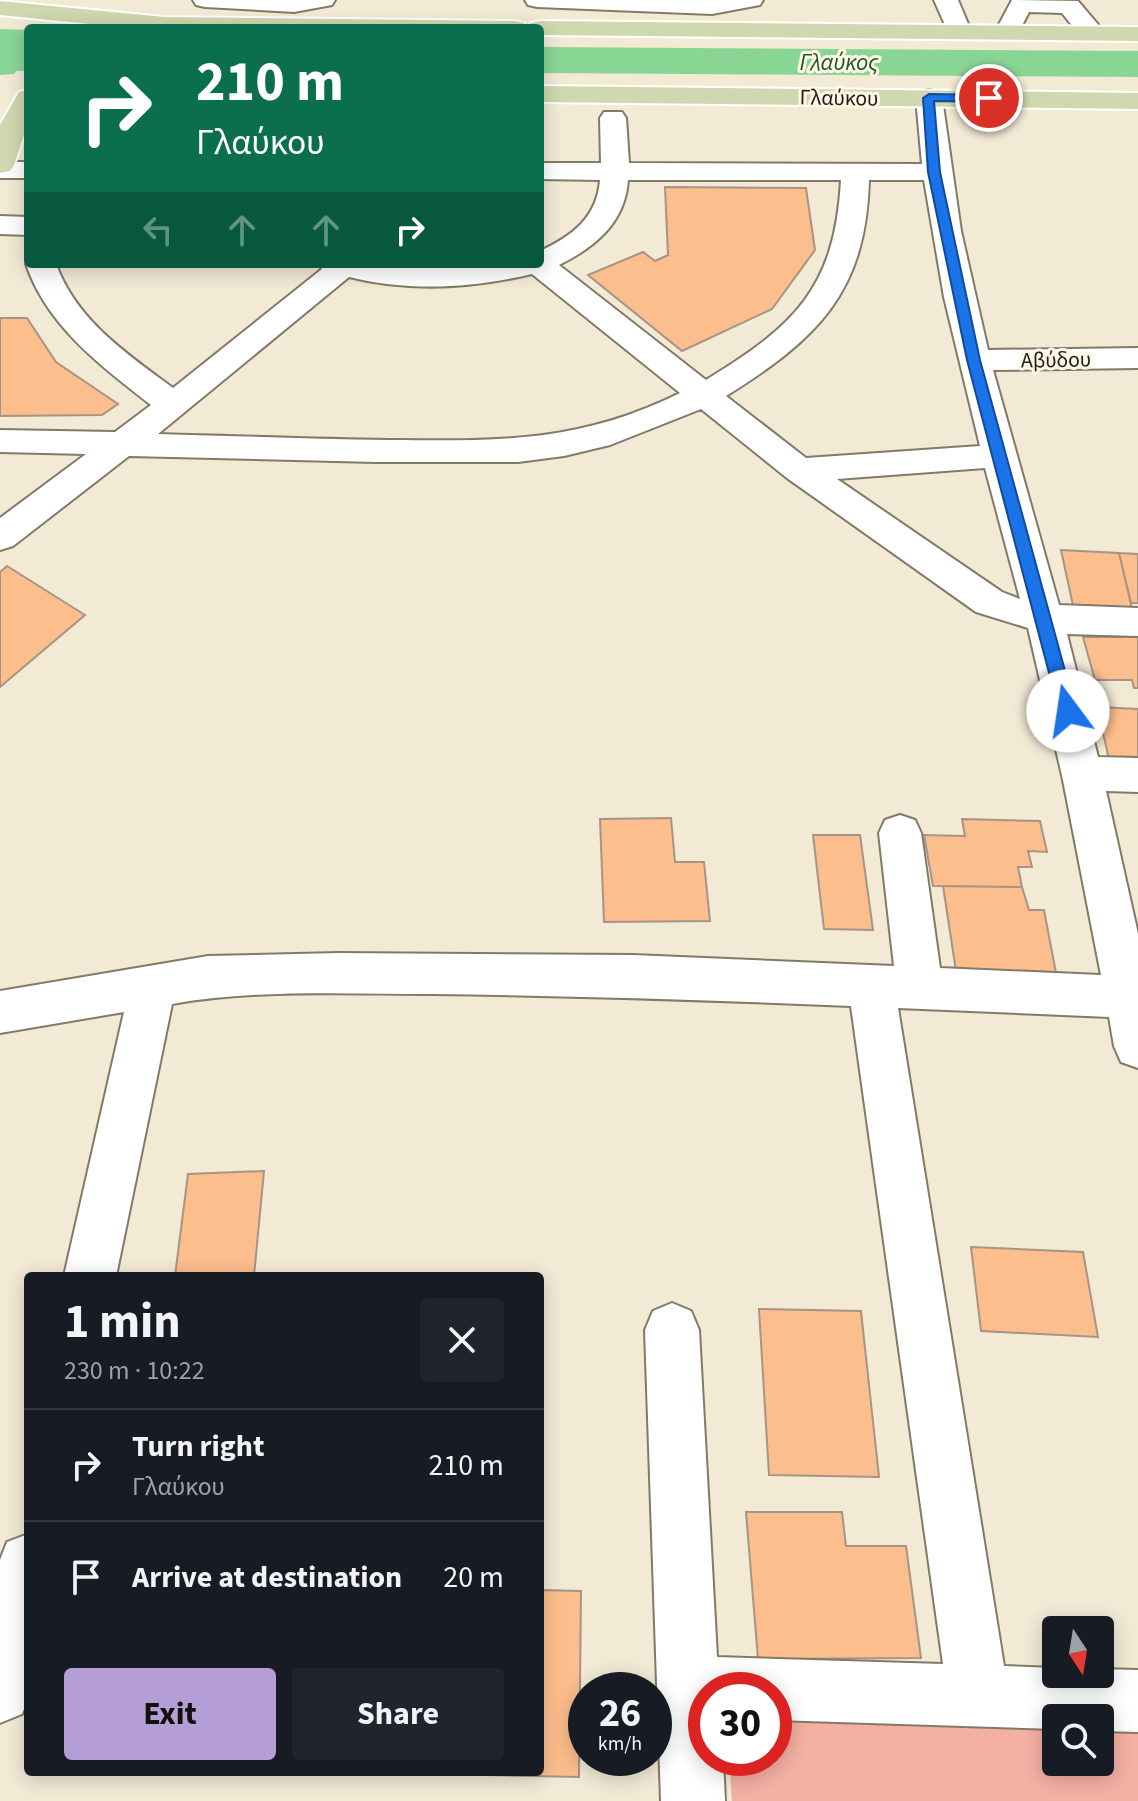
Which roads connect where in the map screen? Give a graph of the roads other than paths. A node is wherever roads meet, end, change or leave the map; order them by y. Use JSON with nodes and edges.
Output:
{"nodes":[{"id":1,"x":205,"y":0,"type":"edge"},
{"id":2,"x":323,"y":0,"type":"edge"},
{"id":3,"x":537,"y":0,"type":"edge"},
{"id":4,"x":751,"y":0,"type":"edge"},
{"id":5,"x":946,"y":0,"type":"edge"},
{"id":6,"x":1083,"y":0,"type":"edge"},
{"id":7,"x":0,"y":8,"type":"edge"},
{"id":8,"x":91,"y":16,"type":"edge"},
{"id":9,"x":207,"y":24,"type":"edge"},
{"id":10,"x":544,"y":28,"type":"edge"},
{"id":11,"x":959,"y":31,"type":"junction"},
{"id":12,"x":1097,"y":34,"type":"junction"},
{"id":13,"x":1138,"y":34,"type":"edge"},
{"id":14,"x":544,"y":94,"type":"edge"},
{"id":15,"x":929,"y":98,"type":"junction"},
{"id":16,"x":1138,"y":101,"type":"edge"},
{"id":17,"x":24,"y":106,"type":"edge"},
{"id":18,"x":613,"y":118,"type":"dead end"},
{"id":19,"x":24,"y":142,"type":"edge"},
{"id":20,"x":0,"y":168,"type":"edge"},
{"id":21,"x":24,"y":170,"type":"edge"},
{"id":22,"x":544,"y":171,"type":"edge"},
{"id":23,"x":616,"y":171,"type":"junction"},
{"id":24,"x":855,"y":172,"type":"junction"},
{"id":25,"x":934,"y":172,"type":"junction"},
{"id":26,"x":0,"y":225,"type":"edge"},
{"id":27,"x":24,"y":226,"type":"edge"},
{"id":28,"x":544,"y":261,"type":"edge"},
{"id":29,"x":43,"y":268,"type":"edge"},
{"id":30,"x":336,"y":268,"type":"edge"},
{"id":31,"x":359,"y":268,"type":"edge"},
{"id":32,"x":522,"y":268,"type":"edge"},
{"id":33,"x":543,"y":268,"type":"edge"},
{"id":34,"x":1138,"y":358,"type":"edge"},
{"id":35,"x":974,"y":360,"type":"junction"},
{"id":36,"x":702,"y":395,"type":"junction"},
{"id":37,"x":173,"y":405,"type":"junction"},
{"id":38,"x":0,"y":441,"type":"edge"},
{"id":39,"x":121,"y":444,"type":"junction"},
{"id":40,"x":997,"y":456,"type":"junction"},
{"id":41,"x":799,"y":470,"type":"junction"},
{"id":42,"x":0,"y":537,"type":"edge"},
{"id":43,"x":1044,"y":618,"type":"junction"},
{"id":44,"x":1138,"y":622,"type":"edge"},
{"id":45,"x":1084,"y":773,"type":"junction"},
{"id":46,"x":1138,"y":775,"type":"edge"},
{"id":47,"x":900,"y":833,"type":"dead end"},
{"id":48,"x":153,"y":984,"type":"junction"},
{"id":49,"x":896,"y":986,"type":"junction"},
{"id":50,"x":1128,"y":997,"type":"junction"},
{"id":51,"x":0,"y":1012,"type":"edge"},
{"id":52,"x":1138,"y":1046,"type":"edge"},
{"id":53,"x":91,"y":1272,"type":"edge"},
{"id":54,"x":672,"y":1330,"type":"dead end"},
{"id":55,"x":24,"y":1581,"type":"edge"},
{"id":56,"x":688,"y":1687,"type":"edge"},
{"id":57,"x":792,"y":1690,"type":"edge"},
{"id":58,"x":0,"y":1692,"type":"edge"},
{"id":59,"x":978,"y":1695,"type":"junction"},
{"id":60,"x":1138,"y":1701,"type":"edge"},
{"id":61,"x":692,"y":1776,"type":"edge"},
{"id":62,"x":693,"y":1801,"type":"edge"}],
"edges":[{"from":1,"to":2,"type":"street"},
{"from":3,"to":4,"type":"street"},
{"from":5,"to":11,"type":"street"},
{"from":6,"to":12,"type":"street"},
{"from":7,"to":8,"type":"main road"},
{"from":8,"to":9,"type":"main road"},
{"from":10,"to":11,"type":"main road"},
{"from":11,"to":12,"type":"main road"},
{"from":12,"to":13,"type":"main road"},
{"from":14,"to":15,"type":"main road","name":"Γλαύκου"},
{"from":15,"to":16,"type":"main road","name":"Γλαύκου"},
{"from":15,"to":25,"type":"street"},
{"from":17,"to":20,"type":"main road"},
{"from":18,"to":23,"type":"street"},
{"from":19,"to":20,"type":"main road"},
{"from":20,"to":21,"type":"street"},
{"from":22,"to":23,"type":"street"},
{"from":23,"to":24,"type":"street"},
{"from":23,"to":28,"type":"street"},
{"from":24,"to":25,"type":"street"},
{"from":24,"to":36,"type":"street"},
{"from":25,"to":35,"type":"street"},
{"from":26,"to":27,"type":"street"},
{"from":29,"to":37,"type":"street"},
{"from":30,"to":37,"type":"street"},
{"from":31,"to":32,"type":"street"},
{"from":33,"to":36,"type":"street"},
{"from":34,"to":35,"type":"street","name":"Αβύδου"},
{"from":35,"to":40,"type":"street"},
{"from":36,"to":39,"type":"street"},
{"from":36,"to":41,"type":"street"},
{"from":37,"to":39,"type":"street"},
{"from":38,"to":39,"type":"street"},
{"from":39,"to":42,"type":"street"},
{"from":40,"to":41,"type":"street"},
{"from":40,"to":43,"type":"street"},
{"from":41,"to":43,"type":"street"},
{"from":43,"to":44,"type":"street"},
{"from":43,"to":45,"type":"street"},
{"from":45,"to":46,"type":"street"},
{"from":45,"to":50,"type":"street"},
{"from":47,"to":49,"type":"street"},
{"from":48,"to":49,"type":"street"},
{"from":48,"to":51,"type":"street"},
{"from":48,"to":53,"type":"street"},
{"from":49,"to":50,"type":"street"},
{"from":49,"to":59,"type":"street"},
{"from":50,"to":52,"type":"street"},
{"from":54,"to":56,"type":"street"},
{"from":55,"to":58,"type":"street"},
{"from":57,"to":59,"type":"street"},
{"from":59,"to":60,"type":"street"},
{"from":61,"to":62,"type":"street"}]}
